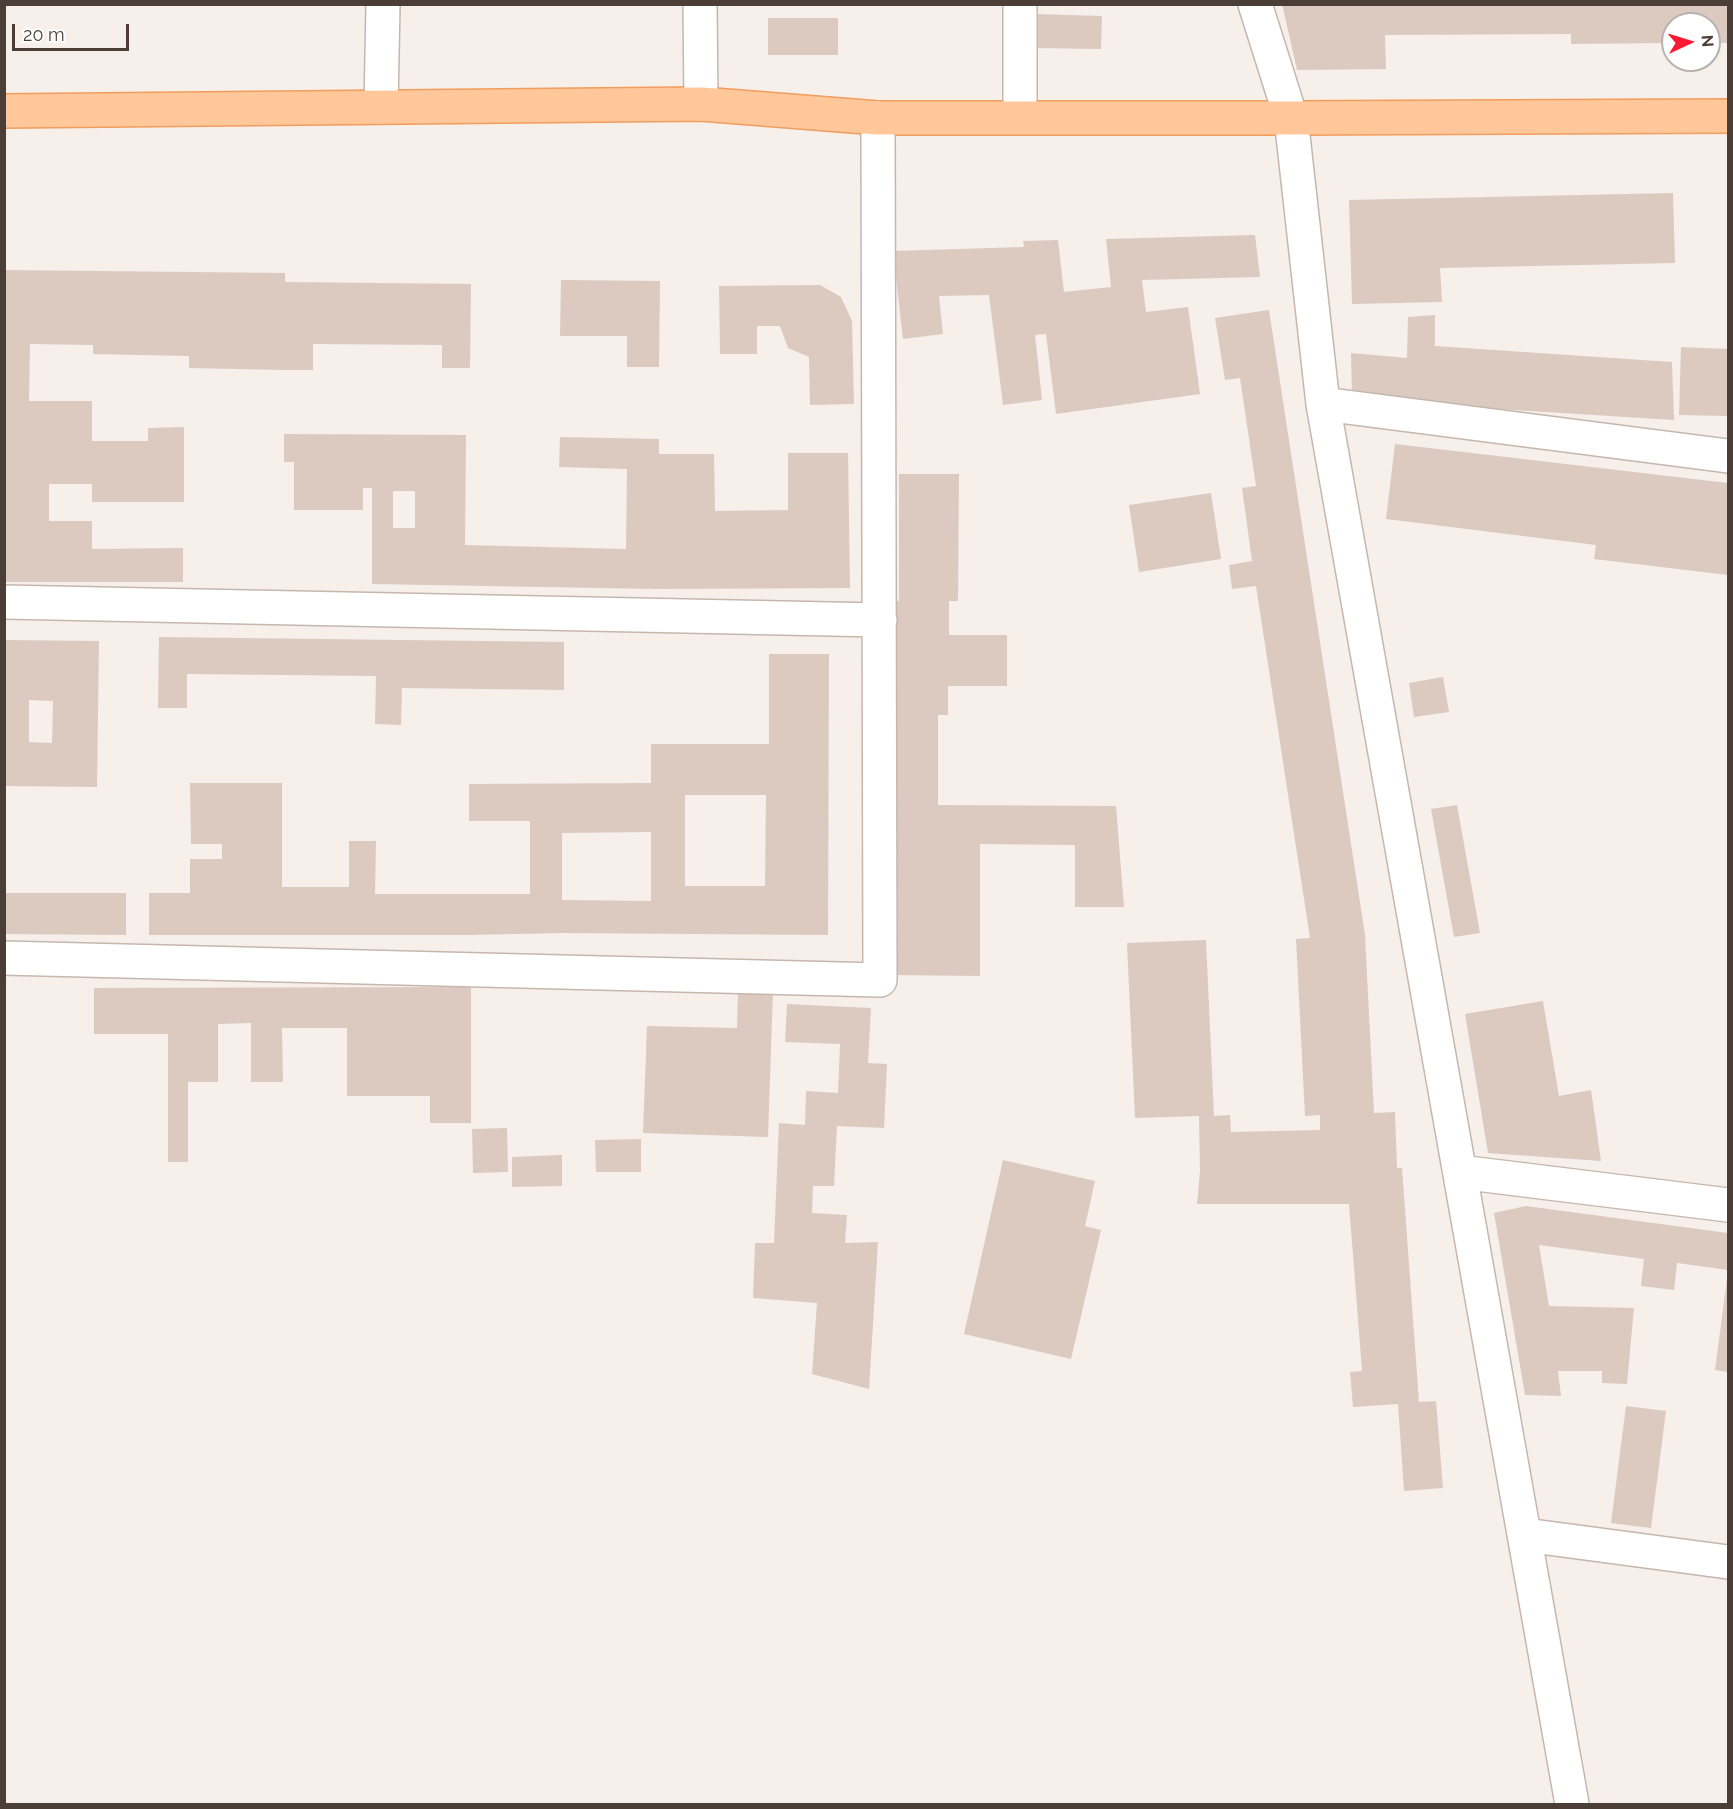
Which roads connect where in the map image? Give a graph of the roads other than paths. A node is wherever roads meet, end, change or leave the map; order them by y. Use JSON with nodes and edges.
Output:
{"nodes":[{"id":1,"x":383,"y":4,"type":"edge"},
{"id":2,"x":700,"y":4,"type":"edge"},
{"id":3,"x":1020,"y":4,"type":"edge"},
{"id":4,"x":1256,"y":4,"type":"edge"},
{"id":5,"x":701,"y":104,"type":"junction"},
{"id":6,"x":381,"y":107,"type":"junction"},
{"id":7,"x":4,"y":111,"type":"edge"},
{"id":8,"x":1728,"y":116,"type":"edge"},
{"id":9,"x":1020,"y":117,"type":"junction"},
{"id":10,"x":878,"y":118,"type":"junction"},
{"id":11,"x":1292,"y":118,"type":"junction"},
{"id":12,"x":1323,"y":404,"type":"junction"},
{"id":13,"x":1728,"y":456,"type":"edge"},
{"id":14,"x":4,"y":602,"type":"edge"},
{"id":15,"x":880,"y":620,"type":"junction"},
{"id":16,"x":4,"y":958,"type":"edge"},
{"id":17,"x":1460,"y":1172,"type":"junction"},
{"id":18,"x":1728,"y":1205,"type":"edge"},
{"id":19,"x":1525,"y":1535,"type":"junction"},
{"id":20,"x":1728,"y":1562,"type":"edge"},
{"id":21,"x":1572,"y":1804,"type":"edge"}],
"edges":[{"from":1,"to":6,"type":"street"},
{"from":2,"to":5,"type":"street"},
{"from":3,"to":9,"type":"street"},
{"from":4,"to":11,"type":"street"},
{"from":5,"to":6,"type":"main road"},
{"from":5,"to":10,"type":"main road"},
{"from":6,"to":7,"type":"main road"},
{"from":8,"to":11,"type":"main road"},
{"from":9,"to":10,"type":"main road"},
{"from":9,"to":11,"type":"main road"},
{"from":10,"to":15,"type":"street"},
{"from":11,"to":12,"type":"street"},
{"from":12,"to":13,"type":"street"},
{"from":12,"to":17,"type":"street"},
{"from":14,"to":15,"type":"street"},
{"from":15,"to":16,"type":"street"},
{"from":17,"to":18,"type":"street"},
{"from":17,"to":19,"type":"street"},
{"from":19,"to":20,"type":"street"},
{"from":19,"to":21,"type":"street"}]}
